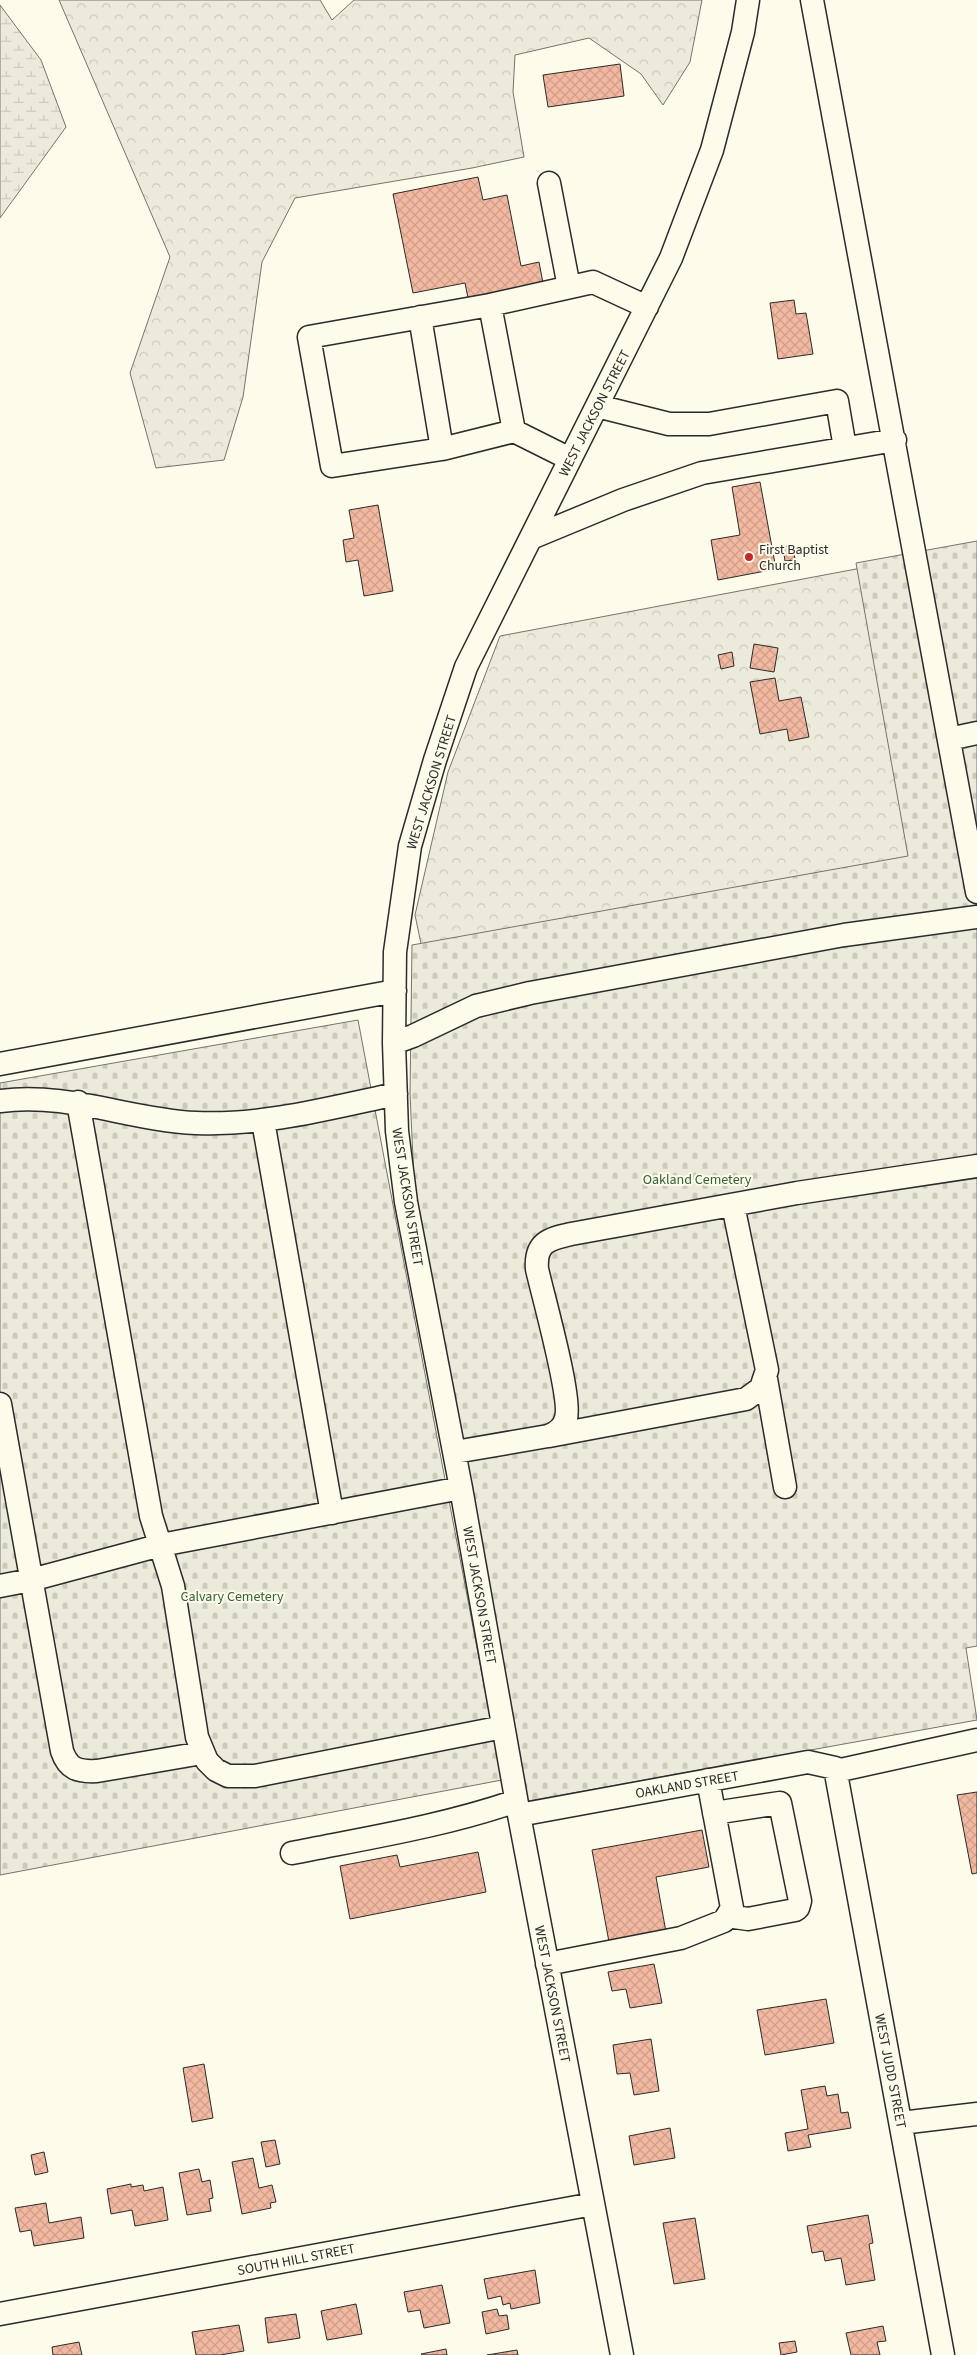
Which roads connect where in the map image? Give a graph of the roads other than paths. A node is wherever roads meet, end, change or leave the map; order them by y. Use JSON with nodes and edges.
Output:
{"nodes":[{"id":1,"x":748,"y":0,"type":"edge"},
{"id":2,"x":812,"y":0,"type":"edge"},
{"id":3,"x":549,"y":183,"type":"dead end"},
{"id":4,"x":569,"y":287,"type":"junction"},
{"id":5,"x":490,"y":304,"type":"junction"},
{"id":6,"x":647,"y":307,"type":"junction"},
{"id":7,"x":420,"y":317,"type":"junction"},
{"id":8,"x":597,"y":406,"type":"junction"},
{"id":9,"x":514,"y":432,"type":"junction"},
{"id":10,"x":895,"y":440,"type":"junction"},
{"id":11,"x":845,"y":448,"type":"junction"},
{"id":12,"x":442,"y":449,"type":"junction"},
{"id":13,"x":570,"y":459,"type":"junction"},
{"id":14,"x":531,"y":538,"type":"junction"},
{"id":15,"x":977,"y":733,"type":"edge"},
{"id":16,"x":949,"y":738,"type":"junction"},
{"id":17,"x":977,"y":892,"type":"edge"},
{"id":18,"x":977,"y":916,"type":"edge"},
{"id":19,"x":395,"y":991,"type":"junction"},
{"id":20,"x":394,"y":1043,"type":"junction"},
{"id":21,"x":0,"y":1064,"type":"edge"},
{"id":22,"x":396,"y":1094,"type":"junction"},
{"id":23,"x":0,"y":1101,"type":"edge"},
{"id":24,"x":78,"y":1102,"type":"junction"},
{"id":25,"x":263,"y":1121,"type":"junction"},
{"id":26,"x":977,"y":1166,"type":"edge"},
{"id":27,"x":733,"y":1205,"type":"junction"},
{"id":28,"x":766,"y":1379,"type":"junction"},
{"id":29,"x":0,"y":1404,"type":"edge"},
{"id":30,"x":548,"y":1436,"type":"junction"},
{"id":31,"x":455,"y":1452,"type":"junction"},
{"id":32,"x":785,"y":1487,"type":"dead end"},
{"id":33,"x":461,"y":1488,"type":"junction"},
{"id":34,"x":332,"y":1513,"type":"junction"},
{"id":35,"x":162,"y":1546,"type":"junction"},
{"id":36,"x":31,"y":1580,"type":"junction"},
{"id":37,"x":0,"y":1586,"type":"edge"},
{"id":38,"x":503,"y":1727,"type":"junction"},
{"id":39,"x":977,"y":1740,"type":"edge"},
{"id":40,"x":202,"y":1752,"type":"junction"},
{"id":41,"x":708,"y":1780,"type":"junction"},
{"id":42,"x":838,"y":1780,"type":"junction"},
{"id":43,"x":517,"y":1808,"type":"junction"},
{"id":44,"x":714,"y":1813,"type":"junction"},
{"id":45,"x":292,"y":1853,"type":"dead end"},
{"id":46,"x":727,"y":1916,"type":"junction"},
{"id":47,"x":547,"y":1964,"type":"junction"},
{"id":48,"x":977,"y":2114,"type":"edge"},
{"id":49,"x":901,"y":2123,"type":"junction"},
{"id":50,"x":593,"y":2204,"type":"junction"},
{"id":51,"x":0,"y":2314,"type":"edge"},
{"id":52,"x":622,"y":2355,"type":"edge"},
{"id":53,"x":943,"y":2355,"type":"edge"}],
"edges":[{"from":1,"to":6,"type":"street","name":"WEST JACKSON STREET"},
{"from":2,"to":10,"type":"street"},
{"from":3,"to":4,"type":"street"},
{"from":4,"to":5,"type":"street"},
{"from":4,"to":6,"type":"street"},
{"from":5,"to":7,"type":"street"},
{"from":5,"to":9,"type":"street"},
{"from":6,"to":8,"type":"street","name":"WEST JACKSON STREET"},
{"from":7,"to":12,"type":"street"},
{"from":7,"to":12,"type":"street"},
{"from":8,"to":11,"type":"street"},
{"from":8,"to":13,"type":"street","name":"WEST JACKSON STREET"},
{"from":9,"to":12,"type":"street"},
{"from":9,"to":13,"type":"street"},
{"from":10,"to":11,"type":"street"},
{"from":10,"to":16,"type":"street"},
{"from":11,"to":14,"type":"street"},
{"from":13,"to":14,"type":"street","name":"WEST JACKSON STREET"},
{"from":14,"to":19,"type":"street","name":"WEST JACKSON STREET"},
{"from":15,"to":16,"type":"street"},
{"from":16,"to":17,"type":"street"},
{"from":18,"to":20,"type":"street"},
{"from":19,"to":20,"type":"street","name":"WEST JACKSON STREET"},
{"from":19,"to":21,"type":"street"},
{"from":20,"to":22,"type":"street","name":"WEST JACKSON STREET"},
{"from":22,"to":25,"type":"street"},
{"from":22,"to":31,"type":"street","name":"WEST JACKSON STREET"},
{"from":23,"to":24,"type":"street"},
{"from":24,"to":25,"type":"street"},
{"from":24,"to":35,"type":"street"},
{"from":25,"to":34,"type":"street"},
{"from":26,"to":27,"type":"street"},
{"from":27,"to":28,"type":"street"},
{"from":27,"to":30,"type":"street"},
{"from":28,"to":30,"type":"street"},
{"from":28,"to":32,"type":"street"},
{"from":29,"to":36,"type":"street"},
{"from":30,"to":31,"type":"street"},
{"from":31,"to":33,"type":"street","name":"WEST JACKSON STREET"},
{"from":33,"to":34,"type":"street"},
{"from":33,"to":38,"type":"street","name":"WEST JACKSON STREET"},
{"from":34,"to":35,"type":"street"},
{"from":35,"to":36,"type":"street"},
{"from":35,"to":40,"type":"street"},
{"from":36,"to":37,"type":"street"},
{"from":36,"to":40,"type":"street"},
{"from":38,"to":40,"type":"street"},
{"from":38,"to":43,"type":"street","name":"WEST JACKSON STREET"},
{"from":39,"to":42,"type":"street"},
{"from":41,"to":42,"type":"street","name":"OAKLAND STREET"},
{"from":41,"to":43,"type":"street","name":"OAKLAND STREET"},
{"from":41,"to":44,"type":"street"},
{"from":42,"to":49,"type":"street","name":"WEST JUDD STREET"},
{"from":43,"to":45,"type":"street","name":"OAKLAND STREET"},
{"from":43,"to":47,"type":"street","name":"WEST JACKSON STREET"},
{"from":44,"to":46,"type":"street"},
{"from":44,"to":46,"type":"street"},
{"from":46,"to":47,"type":"street"},
{"from":47,"to":50,"type":"street","name":"WEST JACKSON STREET"},
{"from":48,"to":49,"type":"street"},
{"from":49,"to":53,"type":"street","name":"WEST JUDD STREET"},
{"from":50,"to":51,"type":"street","name":"SOUTH HILL STREET"},
{"from":50,"to":52,"type":"street","name":"WEST JACKSON STREET"}]}
